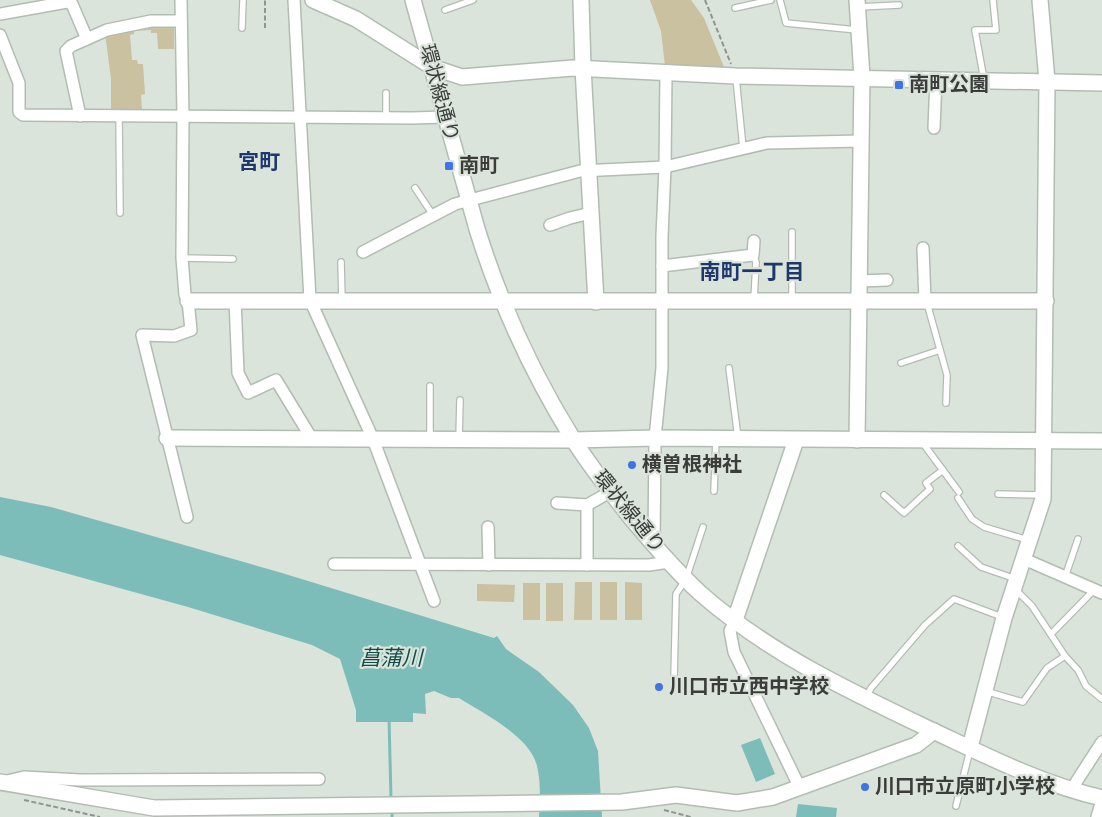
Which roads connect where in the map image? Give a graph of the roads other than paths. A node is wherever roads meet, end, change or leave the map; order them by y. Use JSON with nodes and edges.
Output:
{"nodes":[{"id":1,"x":181,"y":0,"type":"edge"},
{"id":2,"x":243,"y":0,"type":"edge"},
{"id":3,"x":294,"y":0,"type":"edge"},
{"id":4,"x":313,"y":0,"type":"edge"},
{"id":5,"x":413,"y":0,"type":"edge"},
{"id":6,"x":473,"y":0,"type":"edge"},
{"id":7,"x":581,"y":0,"type":"edge"},
{"id":8,"x":771,"y":0,"type":"edge"},
{"id":9,"x":780,"y":0,"type":"edge"},
{"id":10,"x":993,"y":0,"type":"edge"},
{"id":11,"x":1040,"y":0,"type":"edge"},
{"id":12,"x":858,"y":4,"type":"edge"},
{"id":13,"x":900,"y":5,"type":"dead end"},
{"id":14,"x":735,"y":8,"type":"dead end"},
{"id":15,"x":445,"y":10,"type":"dead end"},
{"id":16,"x":0,"y":14,"type":"edge"},
{"id":17,"x":181,"y":21,"type":"junction"},
{"id":18,"x":242,"y":28,"type":"dead end"},
{"id":19,"x":860,"y":31,"type":"junction"},
{"id":20,"x":0,"y":36,"type":"edge"},
{"id":21,"x":87,"y":39,"type":"junction"},
{"id":22,"x":432,"y":67,"type":"junction"},
{"id":23,"x":583,"y":68,"type":"junction"},
{"id":24,"x":666,"y":73,"type":"junction"},
{"id":25,"x":736,"y":76,"type":"junction"},
{"id":26,"x":862,"y":77,"type":"junction"},
{"id":27,"x":936,"y":79,"type":"junction"},
{"id":28,"x":984,"y":80,"type":"junction"},
{"id":29,"x":1047,"y":82,"type":"junction"},
{"id":30,"x":1102,"y":83,"type":"edge"},
{"id":31,"x":386,"y":93,"type":"dead end"},
{"id":32,"x":80,"y":116,"type":"junction"},
{"id":33,"x":119,"y":116,"type":"junction"},
{"id":34,"x":183,"y":117,"type":"junction"},
{"id":35,"x":300,"y":117,"type":"junction"},
{"id":36,"x":386,"y":117,"type":"junction"},
{"id":37,"x":446,"y":117,"type":"junction"},
{"id":38,"x":934,"y":128,"type":"dead end"},
{"id":39,"x":861,"y":141,"type":"junction"},
{"id":40,"x":743,"y":148,"type":"junction"},
{"id":41,"x":665,"y":167,"type":"junction"},
{"id":42,"x":589,"y":170,"type":"junction"},
{"id":43,"x":415,"y":188,"type":"dead end"},
{"id":44,"x":468,"y":201,"type":"junction"},
{"id":45,"x":120,"y":213,"type":"dead end"},
{"id":46,"x":591,"y":213,"type":"junction"},
{"id":47,"x":433,"y":215,"type":"junction"},
{"id":48,"x":550,"y":224,"type":"dead end"},
{"id":49,"x":792,"y":232,"type":"dead end"},
{"id":50,"x":754,"y":241,"type":"dead end"},
{"id":51,"x":923,"y":248,"type":"dead end"},
{"id":52,"x":363,"y":252,"type":"dead end"},
{"id":53,"x":753,"y":255,"type":"junction"},
{"id":54,"x":182,"y":258,"type":"junction"},
{"id":55,"x":233,"y":260,"type":"dead end"},
{"id":56,"x":341,"y":262,"type":"dead end"},
{"id":57,"x":662,"y":266,"type":"junction"},
{"id":58,"x":887,"y":280,"type":"dead end"},
{"id":59,"x":859,"y":281,"type":"junction"},
{"id":60,"x":235,"y":300,"type":"junction"},
{"id":61,"x":310,"y":300,"type":"junction"},
{"id":62,"x":342,"y":300,"type":"junction"},
{"id":63,"x":188,"y":301,"type":"junction"},
{"id":64,"x":926,"y":301,"type":"junction"},
{"id":65,"x":1046,"y":301,"type":"junction"},
{"id":66,"x":502,"y":302,"type":"junction"},
{"id":67,"x":596,"y":302,"type":"junction"},
{"id":68,"x":663,"y":302,"type":"junction"},
{"id":69,"x":754,"y":302,"type":"junction"},
{"id":70,"x":792,"y":302,"type":"junction"},
{"id":71,"x":858,"y":302,"type":"junction"},
{"id":72,"x":940,"y":350,"type":"junction"},
{"id":73,"x":901,"y":363,"type":"dead end"},
{"id":74,"x":729,"y":368,"type":"dead end"},
{"id":75,"x":430,"y":386,"type":"dead end"},
{"id":76,"x":460,"y":400,"type":"dead end"},
{"id":77,"x":946,"y":403,"type":"dead end"},
{"id":78,"x":167,"y":438,"type":"junction"},
{"id":79,"x":656,"y":438,"type":"junction"},
{"id":80,"x":312,"y":439,"type":"junction"},
{"id":81,"x":374,"y":439,"type":"junction"},
{"id":82,"x":430,"y":439,"type":"junction"},
{"id":83,"x":459,"y":439,"type":"junction"},
{"id":84,"x":716,"y":439,"type":"junction"},
{"id":85,"x":738,"y":439,"type":"junction"},
{"id":86,"x":573,"y":440,"type":"junction"},
{"id":87,"x":796,"y":440,"type":"junction"},
{"id":88,"x":857,"y":440,"type":"junction"},
{"id":89,"x":921,"y":440,"type":"junction"},
{"id":90,"x":1044,"y":441,"type":"junction"},
{"id":91,"x":1102,"y":441,"type":"edge"},
{"id":92,"x":943,"y":470,"type":"junction"},
{"id":93,"x":714,"y":491,"type":"dead end"},
{"id":94,"x":610,"y":492,"type":"junction"},
{"id":95,"x":998,"y":494,"type":"dead end"},
{"id":96,"x":884,"y":495,"type":"dead end"},
{"id":97,"x":1043,"y":495,"type":"junction"},
{"id":98,"x":557,"y":503,"type":"dead end"},
{"id":99,"x":587,"y":505,"type":"junction"},
{"id":100,"x":187,"y":516,"type":"dead end"},
{"id":101,"x":703,"y":527,"type":"dead end"},
{"id":102,"x":488,"y":528,"type":"dead end"},
{"id":103,"x":1078,"y":539,"type":"dead end"},
{"id":104,"x":1030,"y":540,"type":"junction"},
{"id":105,"x":654,"y":545,"type":"junction"},
{"id":106,"x":958,"y":546,"type":"dead end"},
{"id":107,"x":1024,"y":559,"type":"junction"},
{"id":108,"x":669,"y":562,"type":"junction"},
{"id":109,"x":334,"y":564,"type":"dead end"},
{"id":110,"x":421,"y":564,"type":"junction"},
{"id":111,"x":489,"y":565,"type":"junction"},
{"id":112,"x":587,"y":565,"type":"junction"},
{"id":113,"x":1065,"y":577,"type":"junction"},
{"id":114,"x":686,"y":579,"type":"junction"},
{"id":115,"x":1016,"y":584,"type":"junction"},
{"id":116,"x":1098,"y":592,"type":"edge"},
{"id":117,"x":434,"y":601,"type":"dead end"},
{"id":118,"x":1004,"y":618,"type":"junction"},
{"id":119,"x":735,"y":620,"type":"junction"},
{"id":120,"x":1051,"y":634,"type":"junction"},
{"id":121,"x":1065,"y":656,"type":"junction"},
{"id":122,"x":674,"y":678,"type":"dead end"},
{"id":123,"x":985,"y":691,"type":"junction"},
{"id":124,"x":866,"y":698,"type":"junction"},
{"id":125,"x":1102,"y":699,"type":"edge"},
{"id":126,"x":934,"y":731,"type":"junction"},
{"id":127,"x":1102,"y":742,"type":"edge"},
{"id":128,"x":970,"y":747,"type":"junction"},
{"id":129,"x":319,"y":779,"type":"dead end"},
{"id":130,"x":2,"y":782,"type":"edge"},
{"id":131,"x":800,"y":788,"type":"junction"},
{"id":132,"x":1070,"y":790,"type":"junction"},
{"id":133,"x":1102,"y":799,"type":"edge"},
{"id":134,"x":956,"y":806,"type":"dead end"},
{"id":135,"x":1097,"y":817,"type":"edge"}],
"edges":[{"from":1,"to":17,"type":"street"},
{"from":2,"to":18,"type":"lane"},
{"from":3,"to":35,"type":"street"},
{"from":4,"to":22,"type":"street"},
{"from":5,"to":22,"type":"street","name":"環状線通り"},
{"from":6,"to":15,"type":"lane"},
{"from":7,"to":23,"type":"street"},
{"from":8,"to":14,"type":"lane"},
{"from":9,"to":19,"type":"lane"},
{"from":10,"to":28,"type":"lane"},
{"from":11,"to":29,"type":"street"},
{"from":12,"to":13,"type":"lane"},
{"from":12,"to":19,"type":"street"},
{"from":16,"to":21,"type":"street"},
{"from":17,"to":21,"type":"street"},
{"from":17,"to":34,"type":"street"},
{"from":19,"to":26,"type":"street"},
{"from":20,"to":32,"type":"street"},
{"from":21,"to":32,"type":"street"},
{"from":22,"to":23,"type":"street"},
{"from":22,"to":37,"type":"street","name":"環状線通り"},
{"from":23,"to":24,"type":"street"},
{"from":23,"to":42,"type":"street"},
{"from":24,"to":25,"type":"street"},
{"from":24,"to":41,"type":"street"},
{"from":25,"to":26,"type":"street"},
{"from":25,"to":40,"type":"lane"},
{"from":26,"to":27,"type":"street"},
{"from":26,"to":39,"type":"street"},
{"from":27,"to":28,"type":"street"},
{"from":27,"to":38,"type":"street"},
{"from":28,"to":29,"type":"street"},
{"from":29,"to":30,"type":"street"},
{"from":29,"to":65,"type":"street"},
{"from":31,"to":36,"type":"lane"},
{"from":32,"to":33,"type":"street"},
{"from":33,"to":34,"type":"street"},
{"from":33,"to":45,"type":"lane"},
{"from":34,"to":35,"type":"street"},
{"from":34,"to":54,"type":"street"},
{"from":35,"to":36,"type":"street"},
{"from":35,"to":61,"type":"street"},
{"from":36,"to":37,"type":"street"},
{"from":37,"to":44,"type":"street","name":"環状線通り"},
{"from":39,"to":40,"type":"street"},
{"from":39,"to":59,"type":"street"},
{"from":40,"to":41,"type":"street"},
{"from":41,"to":42,"type":"street"},
{"from":41,"to":57,"type":"street"},
{"from":42,"to":44,"type":"street"},
{"from":42,"to":46,"type":"street"},
{"from":43,"to":47,"type":"lane"},
{"from":44,"to":47,"type":"street"},
{"from":44,"to":66,"type":"street","name":"環状線通り"},
{"from":46,"to":48,"type":"street"},
{"from":46,"to":67,"type":"street"},
{"from":47,"to":52,"type":"street"},
{"from":49,"to":70,"type":"lane"},
{"from":50,"to":53,"type":"street"},
{"from":51,"to":64,"type":"street"},
{"from":53,"to":57,"type":"street"},
{"from":53,"to":69,"type":"lane"},
{"from":54,"to":55,"type":"lane"},
{"from":54,"to":63,"type":"street"},
{"from":56,"to":62,"type":"lane"},
{"from":57,"to":68,"type":"street"},
{"from":58,"to":59,"type":"street"},
{"from":59,"to":71,"type":"street"},
{"from":60,"to":61,"type":"street"},
{"from":60,"to":63,"type":"street"},
{"from":60,"to":80,"type":"street"},
{"from":61,"to":62,"type":"street"},
{"from":61,"to":81,"type":"street"},
{"from":62,"to":66,"type":"street"},
{"from":63,"to":78,"type":"street"},
{"from":64,"to":65,"type":"street"},
{"from":64,"to":71,"type":"street"},
{"from":64,"to":72,"type":"lane"},
{"from":65,"to":90,"type":"street"},
{"from":66,"to":67,"type":"street"},
{"from":66,"to":86,"type":"street","name":"環状線通り"},
{"from":67,"to":68,"type":"street"},
{"from":68,"to":69,"type":"street"},
{"from":68,"to":79,"type":"street"},
{"from":69,"to":70,"type":"street"},
{"from":70,"to":71,"type":"street"},
{"from":71,"to":88,"type":"street"},
{"from":72,"to":73,"type":"lane"},
{"from":72,"to":77,"type":"lane"},
{"from":74,"to":85,"type":"lane"},
{"from":75,"to":82,"type":"lane"},
{"from":76,"to":83,"type":"lane"},
{"from":78,"to":80,"type":"street"},
{"from":78,"to":100,"type":"street"},
{"from":79,"to":84,"type":"street"},
{"from":79,"to":86,"type":"street"},
{"from":79,"to":105,"type":"street"},
{"from":80,"to":81,"type":"street"},
{"from":81,"to":82,"type":"street"},
{"from":81,"to":110,"type":"street"},
{"from":82,"to":83,"type":"street"},
{"from":83,"to":86,"type":"street"},
{"from":84,"to":85,"type":"street"},
{"from":84,"to":93,"type":"lane"},
{"from":85,"to":87,"type":"street"},
{"from":86,"to":94,"type":"street","name":"環状線通り"},
{"from":87,"to":88,"type":"street"},
{"from":87,"to":119,"type":"street"},
{"from":88,"to":89,"type":"street"},
{"from":89,"to":90,"type":"street"},
{"from":89,"to":92,"type":"lane"},
{"from":90,"to":91,"type":"street"},
{"from":90,"to":97,"type":"street"},
{"from":92,"to":96,"type":"lane"},
{"from":92,"to":104,"type":"lane"},
{"from":94,"to":99,"type":"street"},
{"from":94,"to":105,"type":"street","name":"環状線通り"},
{"from":95,"to":97,"type":"lane"},
{"from":97,"to":104,"type":"street"},
{"from":98,"to":99,"type":"street"},
{"from":99,"to":112,"type":"street"},
{"from":101,"to":114,"type":"lane"},
{"from":102,"to":111,"type":"street"},
{"from":103,"to":113,"type":"lane"},
{"from":104,"to":107,"type":"street"},
{"from":105,"to":108,"type":"street","name":"環状線通り"},
{"from":106,"to":115,"type":"lane"},
{"from":107,"to":113,"type":"street"},
{"from":107,"to":115,"type":"street"},
{"from":108,"to":112,"type":"street"},
{"from":108,"to":114,"type":"street","name":"環状線通り"},
{"from":109,"to":110,"type":"street"},
{"from":110,"to":111,"type":"street"},
{"from":110,"to":117,"type":"street"},
{"from":111,"to":112,"type":"street"},
{"from":113,"to":116,"type":"street"},
{"from":114,"to":119,"type":"street","name":"環状線通り"},
{"from":114,"to":122,"type":"lane"},
{"from":115,"to":118,"type":"street"},
{"from":115,"to":120,"type":"lane"},
{"from":116,"to":120,"type":"lane"},
{"from":118,"to":123,"type":"street"},
{"from":118,"to":124,"type":"lane"},
{"from":119,"to":124,"type":"street","name":"環状線通り"},
{"from":119,"to":131,"type":"street"},
{"from":120,"to":121,"type":"lane"},
{"from":121,"to":123,"type":"lane"},
{"from":121,"to":125,"type":"lane"},
{"from":123,"to":128,"type":"street"},
{"from":124,"to":126,"type":"street","name":"環状線通り"},
{"from":126,"to":128,"type":"street","name":"環状線通り"},
{"from":126,"to":131,"type":"street"},
{"from":127,"to":132,"type":"street"},
{"from":128,"to":132,"type":"street","name":"環状線通り"},
{"from":128,"to":134,"type":"lane"},
{"from":129,"to":130,"type":"street"},
{"from":130,"to":131,"type":"street"},
{"from":132,"to":133,"type":"street","name":"環状線通り"},
{"from":133,"to":135,"type":"street"}]}
